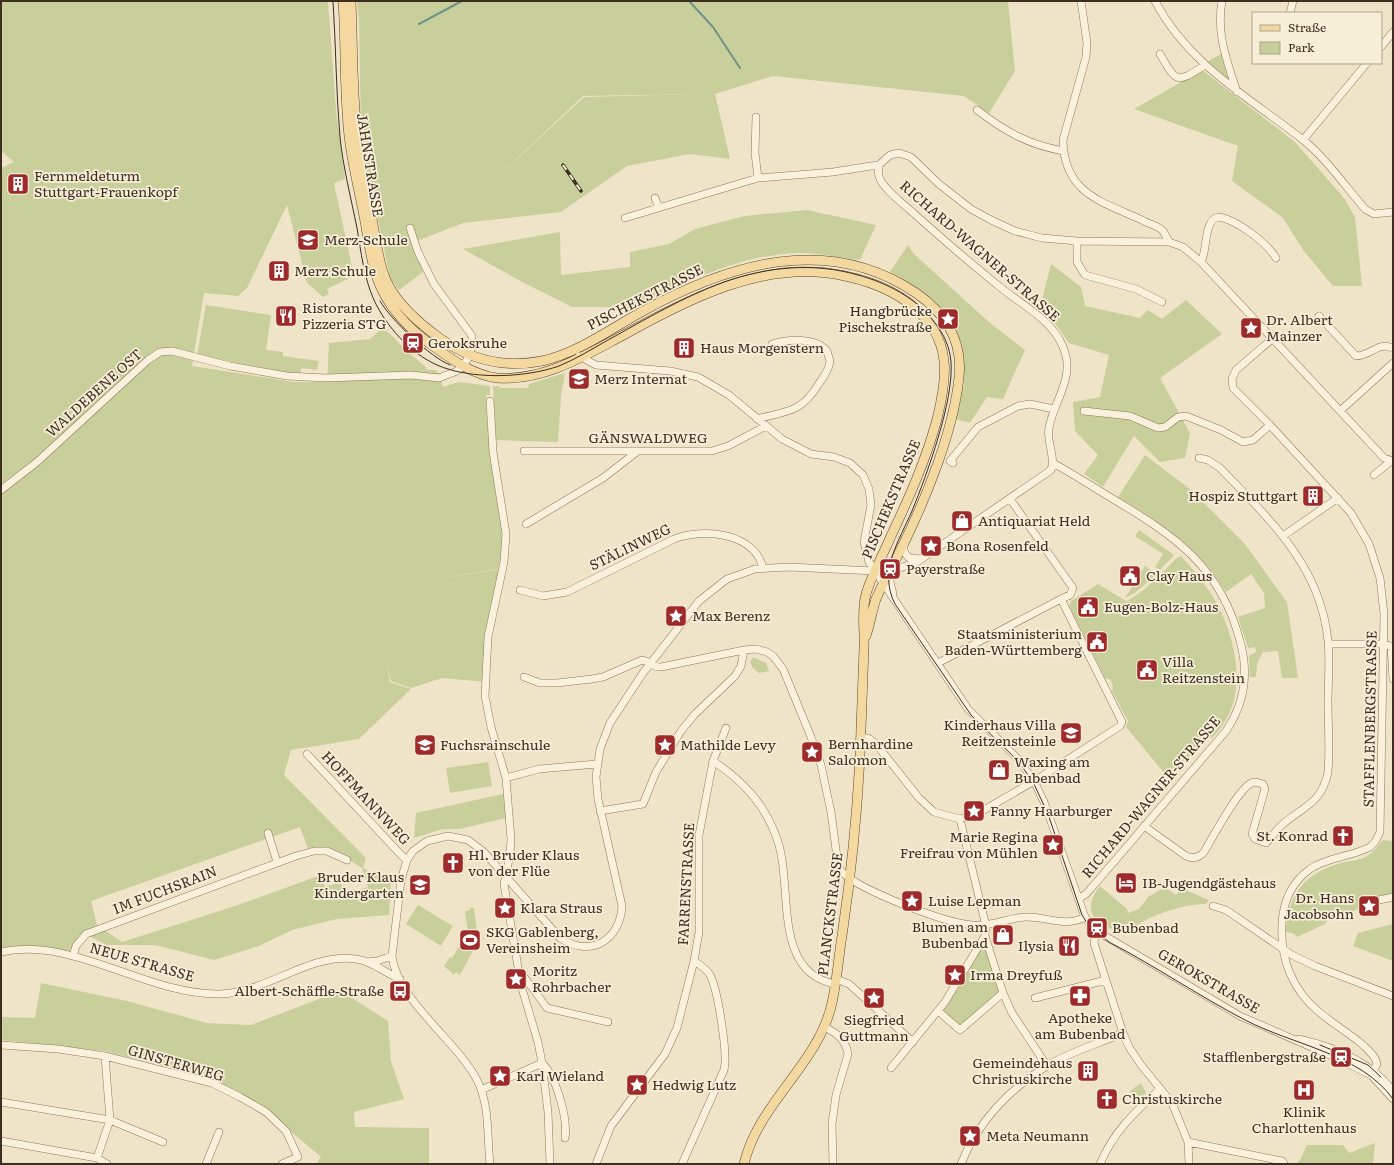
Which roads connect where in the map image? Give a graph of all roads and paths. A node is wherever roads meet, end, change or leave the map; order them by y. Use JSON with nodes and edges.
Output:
{"nodes":[{"id":1,"x":343,"y":1,"type":"edge"},
{"id":2,"x":350,"y":1,"type":"edge"},
{"id":3,"x":1081,"y":1,"type":"edge"},
{"id":4,"x":1155,"y":1,"type":"edge"},
{"id":5,"x":1222,"y":1,"type":"edge"},
{"id":6,"x":1293,"y":1,"type":"edge"},
{"id":7,"x":1290,"y":12,"type":"edge"},
{"id":8,"x":1393,"y":32,"type":"edge"},
{"id":9,"x":1382,"y":46,"type":"edge"},
{"id":10,"x":1160,"y":54,"type":"dead end"},
{"id":11,"x":1366,"y":64,"type":"edge"},
{"id":12,"x":1205,"y":65,"type":"junction"},
{"id":13,"x":1238,"y":92,"type":"junction"},
{"id":14,"x":977,"y":110,"type":"dead end"},
{"id":15,"x":756,"y":117,"type":"dead end"},
{"id":16,"x":1303,"y":140,"type":"junction"},
{"id":17,"x":1063,"y":151,"type":"junction"},
{"id":18,"x":879,"y":165,"type":"junction"},
{"id":19,"x":758,"y":178,"type":"junction"},
{"id":20,"x":655,"y":198,"type":"dead end"},
{"id":21,"x":659,"y":208,"type":"junction"},
{"id":22,"x":1393,"y":212,"type":"edge"},
{"id":23,"x":625,"y":218,"type":"dead end"},
{"id":24,"x":410,"y":228,"type":"dead end"},
{"id":25,"x":1077,"y":242,"type":"junction"},
{"id":26,"x":1169,"y":242,"type":"junction"},
{"id":27,"x":1276,"y":258,"type":"dead end"},
{"id":28,"x":1201,"y":262,"type":"junction"},
{"id":29,"x":1162,"y":302,"type":"dead end"},
{"id":30,"x":1319,"y":316,"type":"dead end"},
{"id":31,"x":1272,"y":339,"type":"junction"},
{"id":32,"x":772,"y":344,"type":"dead end"},
{"id":33,"x":1393,"y":348,"type":"edge"},
{"id":34,"x":570,"y":351,"type":"junction"},
{"id":35,"x":470,"y":355,"type":"junction"},
{"id":36,"x":582,"y":358,"type":"junction"},
{"id":37,"x":1393,"y":363,"type":"edge"},
{"id":38,"x":463,"y":366,"type":"junction"},
{"id":39,"x":490,"y":401,"type":"dead end"},
{"id":40,"x":1054,"y":409,"type":"junction"},
{"id":41,"x":1084,"y":411,"type":"dead end"},
{"id":42,"x":1340,"y":411,"type":"junction"},
{"id":43,"x":757,"y":419,"type":"junction"},
{"id":44,"x":1270,"y":425,"type":"junction"},
{"id":45,"x":766,"y":426,"type":"junction"},
{"id":46,"x":524,"y":451,"type":"dead end"},
{"id":47,"x":638,"y":451,"type":"junction"},
{"id":48,"x":1199,"y":458,"type":"dead end"},
{"id":49,"x":1392,"y":462,"type":"edge"},
{"id":50,"x":953,"y":463,"type":"dead end"},
{"id":51,"x":1053,"y":463,"type":"junction"},
{"id":52,"x":1374,"y":475,"type":"dead end"},
{"id":53,"x":1,"y":490,"type":"edge"},
{"id":54,"x":1338,"y":498,"type":"junction"},
{"id":55,"x":1010,"y":499,"type":"junction"},
{"id":56,"x":526,"y":524,"type":"dead end"},
{"id":57,"x":1283,"y":536,"type":"junction"},
{"id":58,"x":904,"y":544,"type":"junction"},
{"id":59,"x":867,"y":556,"type":"junction"},
{"id":60,"x":928,"y":556,"type":"junction"},
{"id":61,"x":763,"y":568,"type":"junction"},
{"id":62,"x":862,"y":568,"type":"junction"},
{"id":63,"x":873,"y":568,"type":"junction"},
{"id":64,"x":891,"y":570,"type":"junction"},
{"id":65,"x":854,"y":571,"type":"junction"},
{"id":66,"x":884,"y":584,"type":"junction"},
{"id":67,"x":520,"y":590,"type":"dead end"},
{"id":68,"x":1062,"y":599,"type":"junction"},
{"id":69,"x":897,"y":603,"type":"junction"},
{"id":70,"x":864,"y":643,"type":"junction"},
{"id":71,"x":1328,"y":644,"type":"junction"},
{"id":72,"x":1384,"y":645,"type":"junction"},
{"id":73,"x":744,"y":650,"type":"junction"},
{"id":74,"x":938,"y":663,"type":"junction"},
{"id":75,"x":650,"y":664,"type":"junction"},
{"id":76,"x":524,"y":677,"type":"dead end"},
{"id":77,"x":1393,"y":679,"type":"edge"},
{"id":78,"x":726,"y":728,"type":"dead end"},
{"id":79,"x":861,"y":737,"type":"junction"},
{"id":80,"x":307,"y":754,"type":"dead end"},
{"id":81,"x":712,"y":761,"type":"junction"},
{"id":82,"x":597,"y":764,"type":"junction"},
{"id":83,"x":506,"y":778,"type":"junction"},
{"id":84,"x":1034,"y":781,"type":"junction"},
{"id":85,"x":600,"y":811,"type":"junction"},
{"id":86,"x":960,"y":819,"type":"junction"},
{"id":87,"x":1144,"y":826,"type":"junction"},
{"id":88,"x":268,"y":833,"type":"dead end"},
{"id":89,"x":347,"y":860,"type":"dead end"},
{"id":90,"x":407,"y":860,"type":"junction"},
{"id":91,"x":277,"y":862,"type":"junction"},
{"id":92,"x":506,"y":878,"type":"junction"},
{"id":93,"x":850,"y":879,"type":"junction"},
{"id":94,"x":1393,"y":897,"type":"edge"},
{"id":95,"x":1078,"y":899,"type":"junction"},
{"id":96,"x":1379,"y":900,"type":"dead end"},
{"id":97,"x":1213,"y":906,"type":"dead end"},
{"id":98,"x":1085,"y":917,"type":"junction"},
{"id":99,"x":986,"y":926,"type":"junction"},
{"id":100,"x":1098,"y":931,"type":"junction"},
{"id":101,"x":985,"y":936,"type":"junction"},
{"id":102,"x":1283,"y":950,"type":"junction"},
{"id":103,"x":1,"y":952,"type":"edge"},
{"id":104,"x":73,"y":956,"type":"junction"},
{"id":105,"x":392,"y":956,"type":"junction"},
{"id":106,"x":694,"y":961,"type":"junction"},
{"id":107,"x":367,"y":962,"type":"junction"},
{"id":108,"x":519,"y":970,"type":"junction"},
{"id":109,"x":400,"y":979,"type":"junction"},
{"id":110,"x":1106,"y":980,"type":"junction"},
{"id":111,"x":835,"y":982,"type":"junction"},
{"id":112,"x":1003,"y":993,"type":"junction"},
{"id":113,"x":1393,"y":996,"type":"edge"},
{"id":114,"x":1035,"y":998,"type":"dead end"},
{"id":115,"x":938,"y":1011,"type":"junction"},
{"id":116,"x":608,"y":1022,"type":"dead end"},
{"id":117,"x":824,"y":1027,"type":"junction"},
{"id":118,"x":1123,"y":1032,"type":"junction"},
{"id":119,"x":913,"y":1042,"type":"junction"},
{"id":120,"x":1,"y":1045,"type":"edge"},
{"id":121,"x":106,"y":1056,"type":"junction"},
{"id":122,"x":542,"y":1063,"type":"junction"},
{"id":123,"x":1047,"y":1066,"type":"junction"},
{"id":124,"x":891,"y":1068,"type":"dead end"},
{"id":125,"x":1373,"y":1073,"type":"junction"},
{"id":126,"x":1160,"y":1089,"type":"junction"},
{"id":127,"x":481,"y":1090,"type":"junction"},
{"id":128,"x":1393,"y":1091,"type":"edge"},
{"id":129,"x":1393,"y":1099,"type":"edge"},
{"id":130,"x":1,"y":1102,"type":"edge"},
{"id":131,"x":110,"y":1120,"type":"junction"},
{"id":132,"x":219,"y":1132,"type":"dead end"},
{"id":133,"x":565,"y":1138,"type":"dead end"},
{"id":134,"x":1,"y":1141,"type":"edge"},
{"id":135,"x":163,"y":1142,"type":"dead end"},
{"id":136,"x":1188,"y":1142,"type":"junction"},
{"id":137,"x":97,"y":1158,"type":"junction"},
{"id":138,"x":107,"y":1164,"type":"edge"},
{"id":139,"x":206,"y":1164,"type":"edge"},
{"id":140,"x":282,"y":1164,"type":"edge"},
{"id":141,"x":490,"y":1164,"type":"edge"},
{"id":142,"x":550,"y":1164,"type":"edge"},
{"id":143,"x":596,"y":1164,"type":"edge"},
{"id":144,"x":682,"y":1164,"type":"edge"},
{"id":145,"x":744,"y":1164,"type":"edge"},
{"id":146,"x":833,"y":1164,"type":"edge"},
{"id":147,"x":961,"y":1164,"type":"edge"},
{"id":148,"x":1100,"y":1164,"type":"edge"},
{"id":149,"x":1189,"y":1164,"type":"edge"},
{"id":150,"x":1284,"y":1164,"type":"edge"}],
"edges":[{"from":1,"to":38,"type":"main road","name":"JAHNSTRASSE"},
{"from":2,"to":35,"type":"main road","name":"JAHNSTRASSE"},
{"from":3,"to":17,"type":"street"},
{"from":4,"to":12,"type":"street"},
{"from":5,"to":13,"type":"street"},
{"from":6,"to":7,"type":"street"},
{"from":8,"to":9,"type":"street"},
{"from":10,"to":12,"type":"street"},
{"from":11,"to":16,"type":"street"},
{"from":12,"to":13,"type":"street"},
{"from":13,"to":16,"type":"street"},
{"from":14,"to":17,"type":"street"},
{"from":15,"to":19,"type":"street"},
{"from":16,"to":22,"type":"street"},
{"from":17,"to":26,"type":"street"},
{"from":18,"to":19,"type":"street"},
{"from":18,"to":25,"type":"street"},
{"from":18,"to":40,"type":"street","name":"RICHARD-WAGNER-STRASSE"},
{"from":19,"to":21,"type":"street"},
{"from":20,"to":21,"type":"street"},
{"from":21,"to":23,"type":"street"},
{"from":24,"to":35,"type":"street"},
{"from":25,"to":26,"type":"street"},
{"from":25,"to":29,"type":"street"},
{"from":26,"to":28,"type":"street"},
{"from":27,"to":28,"type":"street"},
{"from":28,"to":31,"type":"street"},
{"from":30,"to":33,"type":"street"},
{"from":31,"to":42,"type":"street"},
{"from":31,"to":44,"type":"street","name":"STAFFLENBERGSTRASSE"},
{"from":32,"to":43,"type":"street"},
{"from":34,"to":35,"type":"main road","name":"PISCHEKSTRASSE"},
{"from":34,"to":36,"type":"street"},
{"from":34,"to":58,"type":"main road","name":"PISCHEKSTRASSE"},
{"from":35,"to":38,"type":"street","name":"WALDEBENE OST"},
{"from":36,"to":38,"type":"main road","name":"PISCHEKSTRASSE"},
{"from":36,"to":43,"type":"street"},
{"from":36,"to":63,"type":"main road","name":"PISCHEKSTRASSE"},
{"from":37,"to":42,"type":"street"},
{"from":38,"to":53,"type":"street","name":"WALDEBENE OST"},
{"from":39,"to":83,"type":"street"},
{"from":40,"to":50,"type":"street"},
{"from":40,"to":51,"type":"street","name":"RICHARD-WAGNER-STRASSE"},
{"from":41,"to":44,"type":"street"},
{"from":42,"to":49,"type":"street"},
{"from":43,"to":45,"type":"street"},
{"from":44,"to":54,"type":"street","name":"STAFFLENBERGSTRASSE"},
{"from":45,"to":47,"type":"street","name":"GÄNSWALDWEG"},
{"from":45,"to":59,"type":"street"},
{"from":46,"to":47,"type":"street","name":"GÄNSWALDWEG"},
{"from":47,"to":56,"type":"street"},
{"from":48,"to":57,"type":"street"},
{"from":49,"to":52,"type":"street"},
{"from":51,"to":55,"type":"street"},
{"from":51,"to":87,"type":"street","name":"RICHARD-WAGNER-STRASSE"},
{"from":54,"to":57,"type":"street"},
{"from":54,"to":72,"type":"street","name":"STAFFLENBERGSTRASSE"},
{"from":55,"to":60,"type":"street"},
{"from":55,"to":68,"type":"street"},
{"from":57,"to":71,"type":"street"},
{"from":58,"to":60,"type":"street"},
{"from":58,"to":64,"type":"main road","name":"PISCHEKSTRASSE"},
{"from":59,"to":62,"type":"street"},
{"from":59,"to":63,"type":"street"},
{"from":60,"to":64,"type":"street"},
{"from":61,"to":65,"type":"street"},
{"from":61,"to":67,"type":"street","name":"STÄLINWEG"},
{"from":61,"to":75,"type":"street"},
{"from":62,"to":63,"type":"street"},
{"from":62,"to":65,"type":"street"},
{"from":63,"to":64,"type":"street"},
{"from":63,"to":65,"type":"street"},
{"from":63,"to":66,"type":"street"},
{"from":63,"to":70,"type":"main road","name":"PLANCKSTRASSE"},
{"from":64,"to":66,"type":"main road","name":"PISCHEKSTRASSE"},
{"from":64,"to":69,"type":"street"},
{"from":66,"to":69,"type":"street"},
{"from":66,"to":70,"type":"main road","name":"PLANCKSTRASSE"},
{"from":68,"to":74,"type":"street"},
{"from":68,"to":84,"type":"street"},
{"from":69,"to":74,"type":"street"},
{"from":70,"to":79,"type":"main road","name":"PLANCKSTRASSE"},
{"from":71,"to":72,"type":"street"},
{"from":71,"to":87,"type":"street"},
{"from":72,"to":77,"type":"street"},
{"from":72,"to":102,"type":"street","name":"STAFFLENBERGSTRASSE"},
{"from":73,"to":75,"type":"street"},
{"from":73,"to":85,"type":"street"},
{"from":73,"to":93,"type":"street"},
{"from":74,"to":84,"type":"street"},
{"from":75,"to":76,"type":"street"},
{"from":75,"to":82,"type":"street"},
{"from":78,"to":81,"type":"street","name":"FARRENSTRASSE"},
{"from":79,"to":86,"type":"street"},
{"from":79,"to":93,"type":"main road","name":"PLANCKSTRASSE"},
{"from":80,"to":90,"type":"street","name":"HOFFMANNWEG"},
{"from":81,"to":106,"type":"street","name":"FARRENSTRASSE"},
{"from":81,"to":111,"type":"street"},
{"from":82,"to":83,"type":"street"},
{"from":82,"to":85,"type":"street"},
{"from":83,"to":92,"type":"street"},
{"from":84,"to":86,"type":"street"},
{"from":84,"to":95,"type":"street"},
{"from":85,"to":92,"type":"street"},
{"from":86,"to":99,"type":"street"},
{"from":87,"to":95,"type":"street","name":"RICHARD-WAGNER-STRASSE"},
{"from":88,"to":91,"type":"street"},
{"from":89,"to":91,"type":"street","name":"IM FUCHSRAIN"},
{"from":90,"to":92,"type":"street"},
{"from":90,"to":105,"type":"street"},
{"from":91,"to":104,"type":"street","name":"IM FUCHSRAIN"},
{"from":92,"to":108,"type":"street"},
{"from":93,"to":99,"type":"street"},
{"from":93,"to":111,"type":"main road","name":"PLANCKSTRASSE"},
{"from":94,"to":96,"type":"street"},
{"from":95,"to":98,"type":"street"},
{"from":97,"to":102,"type":"street"},
{"from":98,"to":99,"type":"street"},
{"from":98,"to":100,"type":"street","name":"GEROKSTRASSE"},
{"from":99,"to":101,"type":"street"},
{"from":100,"to":110,"type":"street"},
{"from":100,"to":125,"type":"street","name":"GEROKSTRASSE"},
{"from":101,"to":112,"type":"street"},
{"from":101,"to":115,"type":"street"},
{"from":102,"to":113,"type":"street"},
{"from":102,"to":125,"type":"street","name":"STAFFLENBERGSTRASSE"},
{"from":103,"to":104,"type":"street","name":"NEUE STRASSE"},
{"from":104,"to":107,"type":"street","name":"NEUE STRASSE"},
{"from":105,"to":107,"type":"street","name":"NEUE STRASSE"},
{"from":105,"to":109,"type":"street"},
{"from":106,"to":143,"type":"street","name":"FARRENSTRASSE"},
{"from":106,"to":144,"type":"street"},
{"from":107,"to":109,"type":"street","name":"NEUE STRASSE"},
{"from":108,"to":116,"type":"street"},
{"from":108,"to":122,"type":"street"},
{"from":109,"to":127,"type":"street","name":"NEUE STRASSE"},
{"from":110,"to":114,"type":"street"},
{"from":110,"to":118,"type":"street"},
{"from":111,"to":117,"type":"main road","name":"PLANCKSTRASSE"},
{"from":111,"to":119,"type":"street"},
{"from":112,"to":115,"type":"street"},
{"from":112,"to":123,"type":"street"},
{"from":115,"to":119,"type":"street"},
{"from":117,"to":145,"type":"main road","name":"PLANCKSTRASSE"},
{"from":117,"to":146,"type":"street"},
{"from":118,"to":123,"type":"street"},
{"from":118,"to":126,"type":"street"},
{"from":119,"to":124,"type":"street"},
{"from":120,"to":121,"type":"street","name":"GINSTERWEG"},
{"from":121,"to":131,"type":"street"},
{"from":121,"to":140,"type":"street","name":"GINSTERWEG"},
{"from":122,"to":127,"type":"street"},
{"from":122,"to":133,"type":"street"},
{"from":122,"to":142,"type":"street"},
{"from":123,"to":147,"type":"street"},
{"from":125,"to":128,"type":"street","name":"GEROKSTRASSE"},
{"from":125,"to":129,"type":"street","name":"GEROKSTRASSE"},
{"from":126,"to":136,"type":"street"},
{"from":126,"to":148,"type":"street"},
{"from":127,"to":141,"type":"street","name":"NEUE STRASSE"},
{"from":130,"to":131,"type":"street"},
{"from":131,"to":135,"type":"street"},
{"from":131,"to":137,"type":"street"},
{"from":132,"to":139,"type":"street"},
{"from":134,"to":137,"type":"street"},
{"from":136,"to":149,"type":"street"},
{"from":136,"to":150,"type":"street"},
{"from":137,"to":138,"type":"street"}]}
